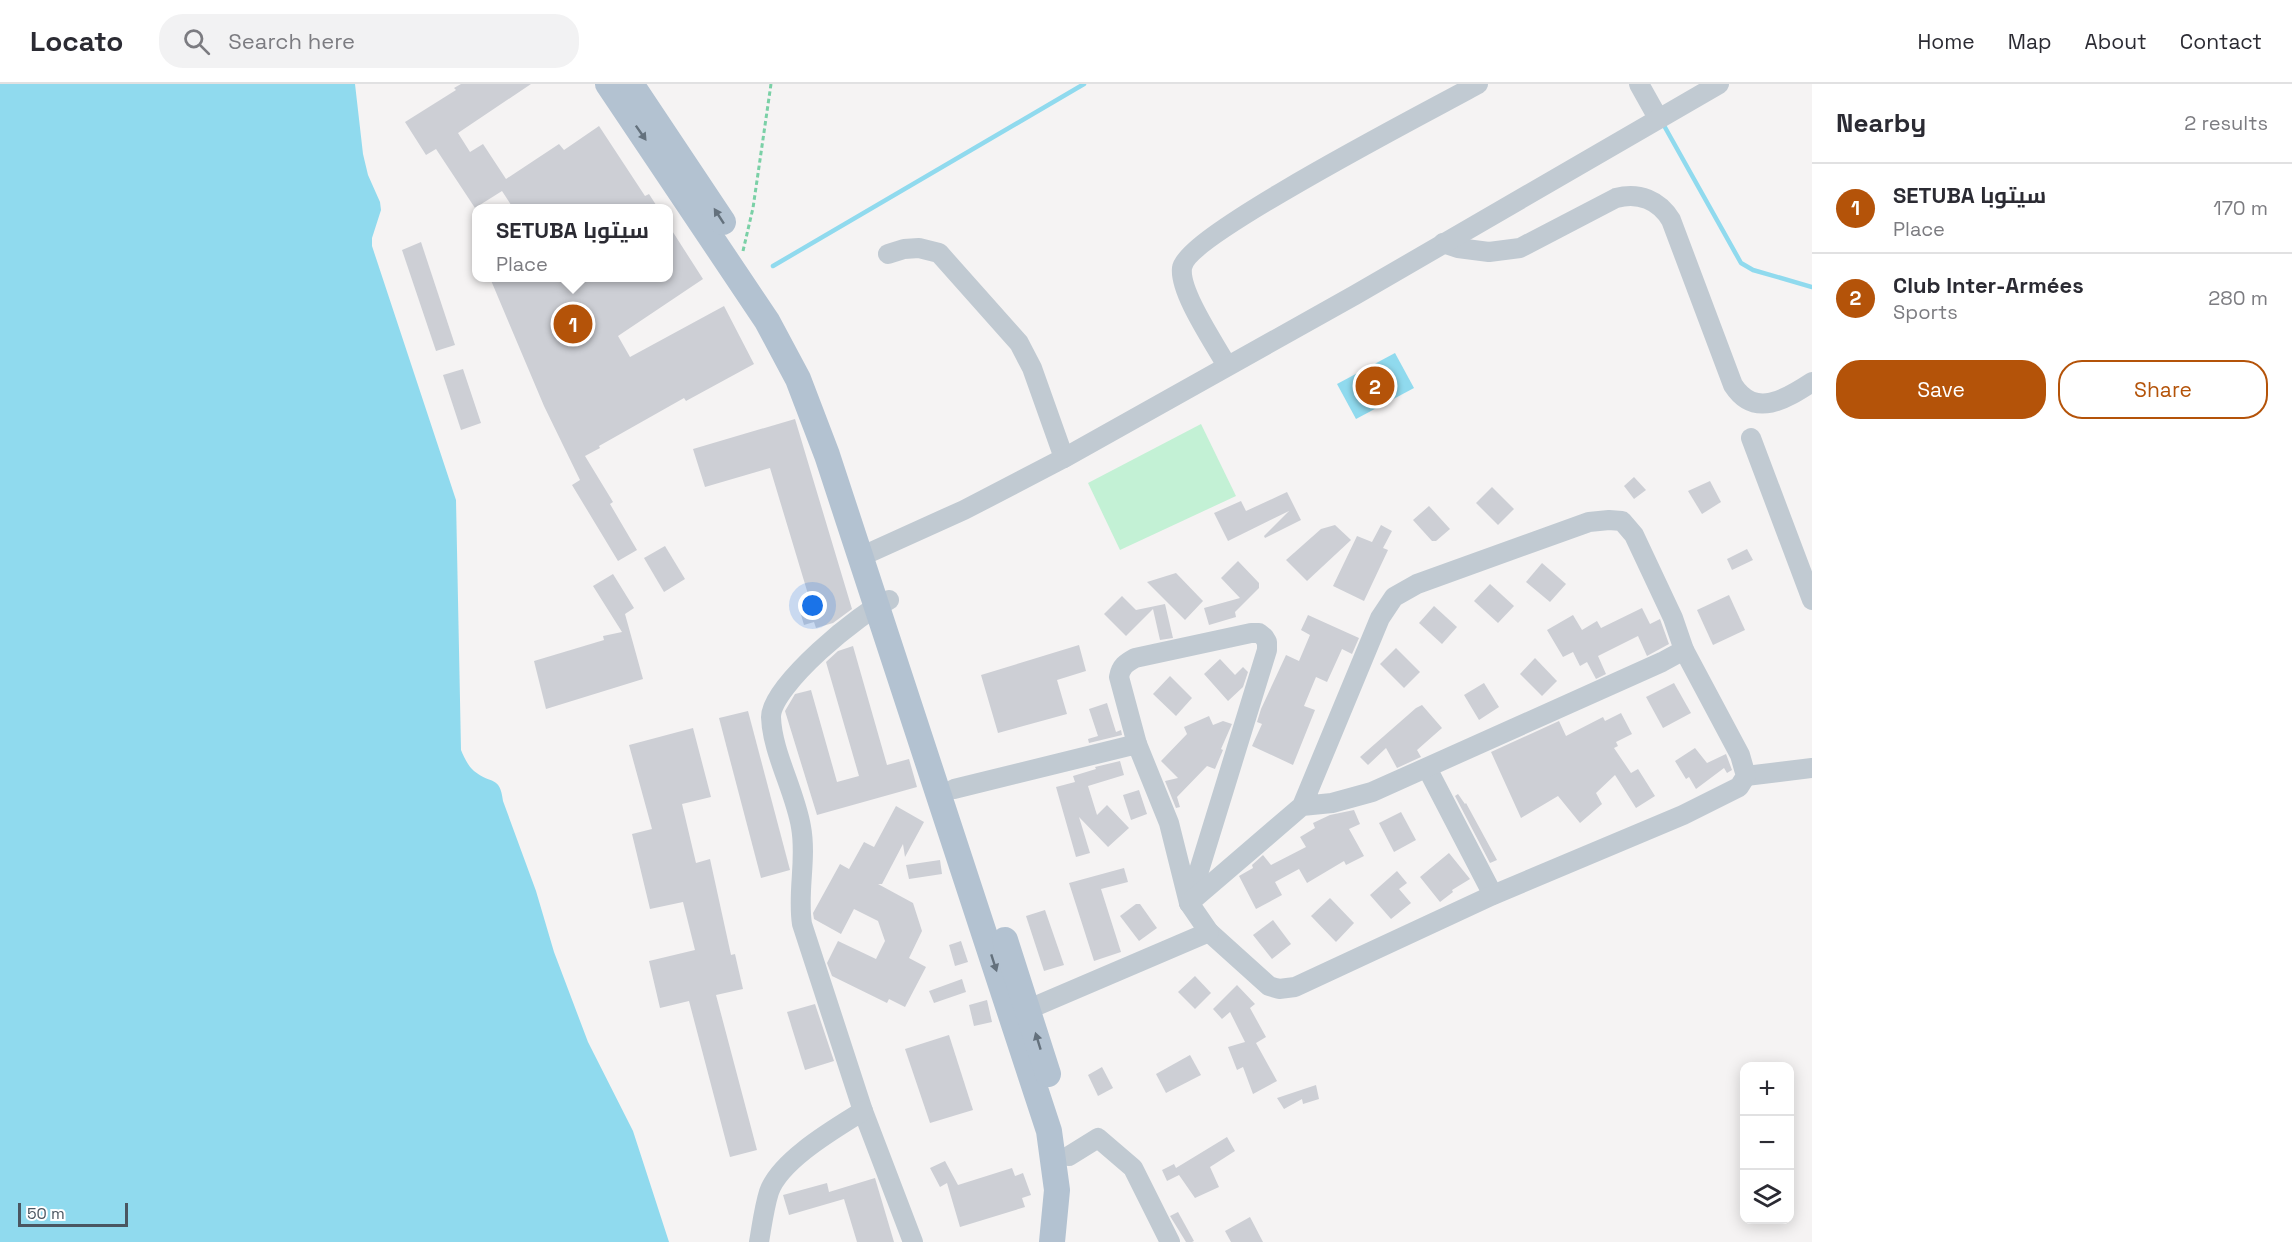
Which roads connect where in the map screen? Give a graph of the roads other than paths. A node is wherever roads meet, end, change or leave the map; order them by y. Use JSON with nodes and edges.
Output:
{"nodes":[{"id":1,"x":608,"y":84,"type":"edge"},
{"id":2,"x":631,"y":84,"type":"edge"},
{"id":3,"x":1478,"y":84,"type":"edge"},
{"id":4,"x":1640,"y":84,"type":"edge"},
{"id":5,"x":1719,"y":84,"type":"edge"},
{"id":6,"x":1658,"y":118,"type":"junction"},
{"id":7,"x":1443,"y":243,"type":"junction"},
{"id":8,"x":888,"y":254,"type":"dead end"},
{"id":9,"x":1227,"y":366,"type":"junction"},
{"id":10,"x":1812,"y":382,"type":"edge"},
{"id":11,"x":1751,"y":438,"type":"dead end"},
{"id":12,"x":1064,"y":458,"type":"junction"},
{"id":13,"x":867,"y":554,"type":"junction"},
{"id":14,"x":1812,"y":600,"type":"edge"},
{"id":15,"x":883,"y":603,"type":"junction"},
{"id":16,"x":1684,"y":650,"type":"junction"},
{"id":17,"x":1137,"y":744,"type":"junction"},
{"id":18,"x":1427,"y":768,"type":"junction"},
{"id":19,"x":1812,"y":768,"type":"edge"},
{"id":20,"x":1746,"y":776,"type":"junction"},
{"id":21,"x":953,"y":804,"type":"junction"},
{"id":22,"x":1302,"y":806,"type":"junction"},
{"id":23,"x":1493,"y":895,"type":"junction"},
{"id":24,"x":1189,"y":903,"type":"junction"},
{"id":25,"x":1209,"y":932,"type":"junction"},
{"id":26,"x":1029,"y":1009,"type":"junction"},
{"id":27,"x":863,"y":1111,"type":"junction"},
{"id":28,"x":1069,"y":1156,"type":"junction"},
{"id":29,"x":759,"y":1242,"type":"edge"},
{"id":30,"x":913,"y":1242,"type":"edge"},
{"id":31,"x":1052,"y":1242,"type":"edge"},
{"id":32,"x":1069,"y":1242,"type":"edge"},
{"id":33,"x":1170,"y":1242,"type":"edge"}],
"edges":[{"from":1,"to":13,"type":"main road","one_way":true},
{"from":13,"to":2,"type":"main road","one_way":true},
{"from":3,"to":9,"type":"street"},
{"from":4,"to":6,"type":"street"},
{"from":5,"to":6,"type":"street"},
{"from":6,"to":7,"type":"street"},
{"from":7,"to":9,"type":"street"},
{"from":7,"to":10,"type":"street"},
{"from":8,"to":12,"type":"street"},
{"from":9,"to":12,"type":"street"},
{"from":11,"to":14,"type":"street"},
{"from":12,"to":13,"type":"street"},
{"from":13,"to":15,"type":"main road"},
{"from":15,"to":21,"type":"main road"},
{"from":15,"to":27,"type":"street"},
{"from":16,"to":18,"type":"street"},
{"from":16,"to":20,"type":"street"},
{"from":16,"to":22,"type":"street"},
{"from":17,"to":21,"type":"street"},
{"from":17,"to":24,"type":"street"},
{"from":17,"to":24,"type":"street"},
{"from":18,"to":22,"type":"street"},
{"from":18,"to":23,"type":"street"},
{"from":19,"to":20,"type":"street"},
{"from":20,"to":23,"type":"street"},
{"from":21,"to":26,"type":"main road"},
{"from":21,"to":31,"type":"main road","one_way":true},
{"from":22,"to":24,"type":"street"},
{"from":23,"to":25,"type":"street"},
{"from":24,"to":25,"type":"street"},
{"from":25,"to":26,"type":"street"},
{"from":28,"to":26,"type":"main road","one_way":true},
{"from":27,"to":29,"type":"street"},
{"from":27,"to":30,"type":"street"},
{"from":28,"to":32,"type":"main road"},
{"from":28,"to":33,"type":"street"}]}
